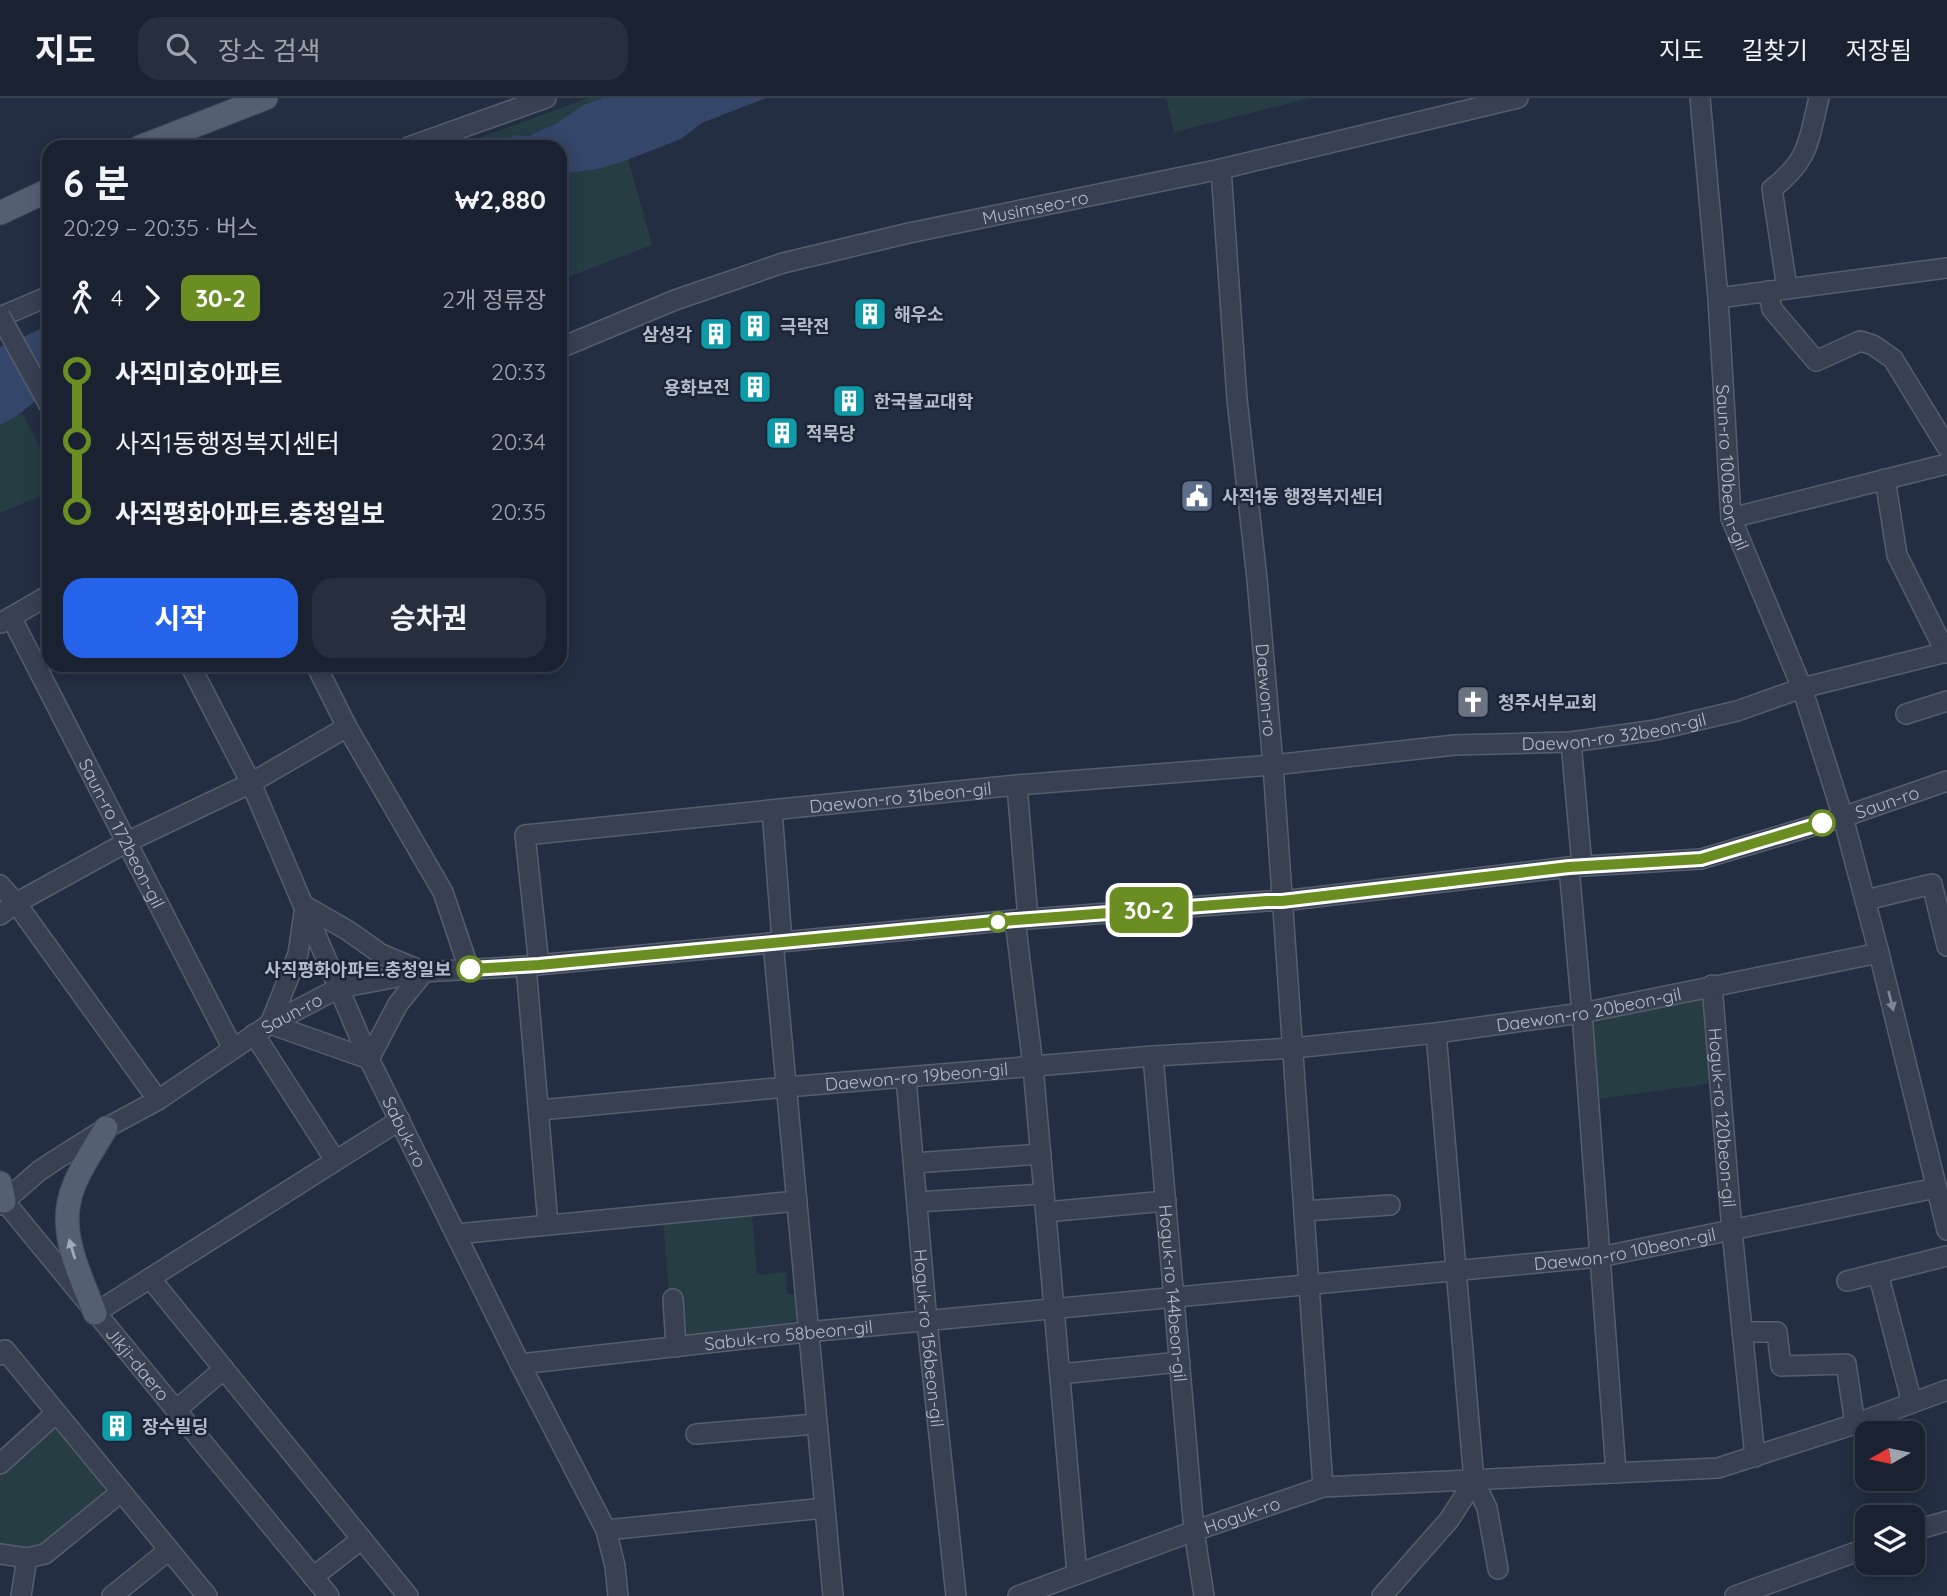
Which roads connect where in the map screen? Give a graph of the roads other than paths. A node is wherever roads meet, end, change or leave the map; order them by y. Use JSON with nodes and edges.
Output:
{"nodes":[{"id":1,"x":266,"y":98,"type":"edge"},
{"id":2,"x":545,"y":98,"type":"edge"},
{"id":3,"x":1518,"y":98,"type":"edge"},
{"id":4,"x":1700,"y":98,"type":"edge"},
{"id":5,"x":1819,"y":98,"type":"edge"},
{"id":6,"x":158,"y":140,"type":"edge"},
{"id":7,"x":428,"y":140,"type":"edge"},
{"id":8,"x":1221,"y":169,"type":"junction"},
{"id":9,"x":42,"y":193,"type":"edge"},
{"id":10,"x":0,"y":213,"type":"edge"},
{"id":11,"x":1947,"y":268,"type":"edge"},
{"id":12,"x":1778,"y":290,"type":"junction"},
{"id":13,"x":1718,"y":298,"type":"junction"},
{"id":14,"x":42,"y":299,"type":"edge"},
{"id":15,"x":0,"y":316,"type":"edge"},
{"id":16,"x":567,"y":345,"type":"edge"},
{"id":17,"x":42,"y":392,"type":"edge"},
{"id":18,"x":1947,"y":447,"type":"edge"},
{"id":19,"x":1947,"y":464,"type":"edge"},
{"id":20,"x":1885,"y":479,"type":"junction"},
{"id":21,"x":1731,"y":517,"type":"junction"},
{"id":22,"x":42,"y":599,"type":"edge"},
{"id":23,"x":5,"y":621,"type":"edge"},
{"id":24,"x":1946,"y":653,"type":"edge"},
{"id":25,"x":194,"y":672,"type":"edge"},
{"id":26,"x":320,"y":672,"type":"edge"},
{"id":27,"x":1802,"y":688,"type":"junction"},
{"id":28,"x":1947,"y":701,"type":"edge"},
{"id":29,"x":1906,"y":714,"type":"dead end"},
{"id":30,"x":347,"y":727,"type":"junction"},
{"id":31,"x":1571,"y":742,"type":"junction"},
{"id":32,"x":1273,"y":765,"type":"junction"},
{"id":33,"x":1947,"y":781,"type":"edge"},
{"id":34,"x":251,"y":783,"type":"junction"},
{"id":35,"x":1017,"y":785,"type":"junction"},
{"id":36,"x":772,"y":810,"type":"junction"},
{"id":37,"x":1843,"y":817,"type":"junction"},
{"id":38,"x":127,"y":842,"type":"junction"},
{"id":39,"x":1576,"y":866,"type":"junction"},
{"id":40,"x":0,"y":885,"type":"edge"},
{"id":41,"x":1866,"y":900,"type":"junction"},
{"id":42,"x":1282,"y":901,"type":"junction"},
{"id":43,"x":305,"y":906,"type":"junction"},
{"id":44,"x":8,"y":909,"type":"edge"},
{"id":45,"x":1022,"y":920,"type":"junction"},
{"id":46,"x":777,"y":941,"type":"junction"},
{"id":47,"x":1947,"y":946,"type":"edge"},
{"id":48,"x":1879,"y":953,"type":"junction"},
{"id":49,"x":532,"y":965,"type":"junction"},
{"id":50,"x":470,"y":969,"type":"junction"},
{"id":51,"x":424,"y":972,"type":"junction"},
{"id":52,"x":1712,"y":985,"type":"junction"},
{"id":53,"x":339,"y":988,"type":"junction"},
{"id":54,"x":1582,"y":1013,"type":"junction"},
{"id":55,"x":262,"y":1029,"type":"junction"},
{"id":56,"x":1436,"y":1033,"type":"junction"},
{"id":57,"x":1294,"y":1048,"type":"junction"},
{"id":58,"x":233,"y":1049,"type":"junction"},
{"id":59,"x":1153,"y":1056,"type":"junction"},
{"id":60,"x":369,"y":1059,"type":"junction"},
{"id":61,"x":1033,"y":1066,"type":"junction"},
{"id":62,"x":906,"y":1078,"type":"junction"},
{"id":63,"x":787,"y":1087,"type":"junction"},
{"id":64,"x":158,"y":1100,"type":"junction"},
{"id":65,"x":540,"y":1110,"type":"junction"},
{"id":66,"x":400,"y":1120,"type":"junction"},
{"id":67,"x":106,"y":1128,"type":"junction"},
{"id":68,"x":1041,"y":1154,"type":"junction"},
{"id":69,"x":335,"y":1160,"type":"junction"},
{"id":70,"x":914,"y":1163,"type":"junction"},
{"id":71,"x":1936,"y":1188,"type":"junction"},
{"id":72,"x":1,"y":1197,"type":"edge"},
{"id":73,"x":797,"y":1201,"type":"junction"},
{"id":74,"x":1166,"y":1201,"type":"junction"},
{"id":75,"x":917,"y":1202,"type":"junction"},
{"id":76,"x":1045,"y":1203,"type":"junction"},
{"id":77,"x":1390,"y":1205,"type":"dead end"},
{"id":78,"x":1304,"y":1211,"type":"junction"},
{"id":79,"x":548,"y":1224,"type":"junction"},
{"id":80,"x":1947,"y":1230,"type":"edge"},
{"id":81,"x":1731,"y":1231,"type":"junction"},
{"id":82,"x":456,"y":1234,"type":"junction"},
{"id":83,"x":1947,"y":1256,"type":"edge"},
{"id":84,"x":1600,"y":1257,"type":"junction"},
{"id":85,"x":1457,"y":1270,"type":"junction"},
{"id":86,"x":1878,"y":1273,"type":"junction"},
{"id":87,"x":150,"y":1278,"type":"junction"},
{"id":88,"x":1847,"y":1281,"type":"dead end"},
{"id":89,"x":1310,"y":1283,"type":"junction"},
{"id":90,"x":1174,"y":1298,"type":"junction"},
{"id":91,"x":673,"y":1299,"type":"dead end"},
{"id":92,"x":1054,"y":1310,"type":"junction"},
{"id":93,"x":95,"y":1313,"type":"junction"},
{"id":94,"x":928,"y":1322,"type":"junction"},
{"id":95,"x":807,"y":1332,"type":"junction"},
{"id":96,"x":1742,"y":1332,"type":"junction"},
{"id":97,"x":676,"y":1347,"type":"junction"},
{"id":98,"x":0,"y":1355,"type":"edge"},
{"id":99,"x":1180,"y":1362,"type":"junction"},
{"id":100,"x":520,"y":1364,"type":"junction"},
{"id":101,"x":224,"y":1369,"type":"junction"},
{"id":102,"x":1060,"y":1374,"type":"junction"},
{"id":103,"x":1947,"y":1390,"type":"edge"},
{"id":104,"x":1912,"y":1404,"type":"junction"},
{"id":105,"x":176,"y":1410,"type":"junction"},
{"id":106,"x":56,"y":1413,"type":"junction"},
{"id":107,"x":1864,"y":1421,"type":"edge"},
{"id":108,"x":816,"y":1424,"type":"junction"},
{"id":109,"x":1855,"y":1424,"type":"joint"},
{"id":110,"x":696,"y":1434,"type":"dead end"},
{"id":111,"x":1755,"y":1457,"type":"junction"},
{"id":112,"x":0,"y":1464,"type":"edge"},
{"id":113,"x":1616,"y":1473,"type":"junction"},
{"id":114,"x":1474,"y":1481,"type":"junction"},
{"id":115,"x":1323,"y":1487,"type":"junction"},
{"id":116,"x":121,"y":1492,"type":"junction"},
{"id":117,"x":824,"y":1508,"type":"junction"},
{"id":118,"x":1947,"y":1521,"type":"edge"},
{"id":119,"x":1925,"y":1527,"type":"edge"},
{"id":120,"x":606,"y":1530,"type":"junction"},
{"id":121,"x":1194,"y":1531,"type":"junction"},
{"id":122,"x":362,"y":1539,"type":"junction"},
{"id":123,"x":169,"y":1550,"type":"junction"},
{"id":124,"x":1855,"y":1552,"type":"edge"},
{"id":125,"x":0,"y":1554,"type":"edge"},
{"id":126,"x":27,"y":1559,"type":"junction"},
{"id":127,"x":1498,"y":1569,"type":"dead end"},
{"id":128,"x":1077,"y":1574,"type":"junction"},
{"id":129,"x":313,"y":1577,"type":"junction"},
{"id":130,"x":21,"y":1596,"type":"edge"},
{"id":131,"x":113,"y":1596,"type":"edge"},
{"id":132,"x":206,"y":1596,"type":"edge"},
{"id":133,"x":328,"y":1596,"type":"edge"},
{"id":134,"x":408,"y":1596,"type":"edge"},
{"id":135,"x":618,"y":1596,"type":"edge"},
{"id":136,"x":833,"y":1596,"type":"edge"},
{"id":137,"x":956,"y":1596,"type":"edge"},
{"id":138,"x":1021,"y":1596,"type":"edge"},
{"id":139,"x":1204,"y":1596,"type":"edge"},
{"id":140,"x":1382,"y":1596,"type":"edge"},
{"id":141,"x":1735,"y":1596,"type":"edge"}],
"edges":[{"from":1,"to":6,"type":"main road"},
{"from":2,"to":7,"type":"street"},
{"from":3,"to":8,"type":"street","name":"Musimseo-ro"},
{"from":4,"to":13,"type":"street","name":"Saun-ro 100beon-gil"},
{"from":5,"to":12,"type":"street"},
{"from":8,"to":16,"type":"street","name":"Musimseo-ro"},
{"from":8,"to":32,"type":"street","name":"Daewon-ro"},
{"from":9,"to":10,"type":"main road"},
{"from":11,"to":12,"type":"street"},
{"from":12,"to":13,"type":"street"},
{"from":12,"to":18,"type":"street"},
{"from":13,"to":21,"type":"street","name":"Saun-ro 100beon-gil"},
{"from":14,"to":15,"type":"street"},
{"from":15,"to":17,"type":"street","bridge":true},
{"from":19,"to":20,"type":"street"},
{"from":20,"to":21,"type":"street"},
{"from":20,"to":24,"type":"street","name":"Daewon-ro 32beon-gil"},
{"from":21,"to":27,"type":"street","name":"Saun-ro 100beon-gil"},
{"from":22,"to":23,"type":"street"},
{"from":23,"to":38,"type":"street","name":"Saun-ro 172beon-gil"},
{"from":24,"to":27,"type":"street","name":"Daewon-ro 32beon-gil"},
{"from":25,"to":34,"type":"street","name":"Sabuk-ro"},
{"from":26,"to":30,"type":"street"},
{"from":27,"to":31,"type":"street","name":"Daewon-ro 32beon-gil"},
{"from":27,"to":37,"type":"street","name":"Saun-ro 100beon-gil"},
{"from":28,"to":29,"type":"street"},
{"from":30,"to":34,"type":"street"},
{"from":30,"to":50,"type":"street"},
{"from":31,"to":32,"type":"street","name":"Daewon-ro 32beon-gil"},
{"from":31,"to":39,"type":"street"},
{"from":32,"to":35,"type":"street","name":"Daewon-ro 31beon-gil"},
{"from":32,"to":42,"type":"street","name":"Daewon-ro"},
{"from":33,"to":37,"type":"street","name":"Saun-ro"},
{"from":34,"to":38,"type":"street"},
{"from":34,"to":43,"type":"street","name":"Sabuk-ro"},
{"from":35,"to":36,"type":"street","name":"Daewon-ro 31beon-gil"},
{"from":35,"to":45,"type":"street"},
{"from":36,"to":46,"type":"street"},
{"from":36,"to":49,"type":"street","name":"Daewon-ro 31beon-gil"},
{"from":37,"to":39,"type":"street","name":"Saun-ro"},
{"from":37,"to":41,"type":"street","name":"Saun-ro 100beon-gil"},
{"from":38,"to":44,"type":"street"},
{"from":38,"to":58,"type":"street","name":"Saun-ro 172beon-gil"},
{"from":39,"to":42,"type":"street","name":"Saun-ro"},
{"from":39,"to":54,"type":"street"},
{"from":40,"to":44,"type":"street"},
{"from":41,"to":47,"type":"street"},
{"from":41,"to":48,"type":"street","name":"Saun-ro 100beon-gil"},
{"from":42,"to":45,"type":"street","name":"Saun-ro"},
{"from":42,"to":57,"type":"street","name":"Daewon-ro"},
{"from":43,"to":51,"type":"street"},
{"from":43,"to":53,"type":"street","name":"Sabuk-ro"},
{"from":43,"to":55,"type":"street"},
{"from":44,"to":64,"type":"street"},
{"from":45,"to":46,"type":"street","name":"Saun-ro"},
{"from":45,"to":61,"type":"street"},
{"from":46,"to":49,"type":"street","name":"Saun-ro"},
{"from":46,"to":63,"type":"street"},
{"from":48,"to":52,"type":"street","name":"Daewon-ro 20beon-gil"},
{"from":48,"to":71,"type":"street","name":"Saun-ro 100beon-gil","one_way":true},
{"from":49,"to":50,"type":"street","name":"Saun-ro"},
{"from":49,"to":65,"type":"street"},
{"from":50,"to":51,"type":"street","name":"Saun-ro"},
{"from":51,"to":53,"type":"street","name":"Saun-ro"},
{"from":51,"to":60,"type":"street"},
{"from":52,"to":54,"type":"street","name":"Daewon-ro 20beon-gil"},
{"from":52,"to":81,"type":"street","name":"Hoguk-ro 120beon-gil"},
{"from":53,"to":55,"type":"street","name":"Saun-ro"},
{"from":53,"to":60,"type":"street","name":"Sabuk-ro"},
{"from":54,"to":56,"type":"street","name":"Daewon-ro 20beon-gil"},
{"from":54,"to":84,"type":"street"},
{"from":55,"to":58,"type":"street","name":"Saun-ro"},
{"from":55,"to":60,"type":"street"},
{"from":55,"to":69,"type":"street","name":"Saun-ro"},
{"from":56,"to":57,"type":"street","name":"Daewon-ro 20beon-gil"},
{"from":56,"to":85,"type":"street"},
{"from":57,"to":59,"type":"street","name":"Daewon-ro 19beon-gil"},
{"from":57,"to":78,"type":"street","name":"Daewon-ro"},
{"from":58,"to":64,"type":"street","name":"Saun-ro"},
{"from":59,"to":61,"type":"street","name":"Daewon-ro 19beon-gil"},
{"from":59,"to":74,"type":"street","name":"Hoguk-ro 144beon-gil"},
{"from":60,"to":66,"type":"street","name":"Sabuk-ro"},
{"from":61,"to":62,"type":"street","name":"Daewon-ro 19beon-gil"},
{"from":61,"to":68,"type":"street"},
{"from":62,"to":63,"type":"street","name":"Daewon-ro 19beon-gil"},
{"from":62,"to":70,"type":"street","name":"Hoguk-ro 156beon-gil"},
{"from":63,"to":65,"type":"street","name":"Daewon-ro 19beon-gil"},
{"from":63,"to":73,"type":"street"},
{"from":64,"to":67,"type":"street","name":"Saun-ro"},
{"from":65,"to":79,"type":"street"},
{"from":66,"to":69,"type":"street"},
{"from":66,"to":82,"type":"street","name":"Sabuk-ro"},
{"from":67,"to":72,"type":"street","name":"Saun-ro"},
{"from":93,"to":67,"type":"main road","one_way":true},
{"from":68,"to":70,"type":"street"},
{"from":68,"to":76,"type":"street"},
{"from":69,"to":87,"type":"street"},
{"from":70,"to":75,"type":"street","name":"Hoguk-ro 156beon-gil"},
{"from":71,"to":80,"type":"street","name":"Saun-ro 100beon-gil"},
{"from":71,"to":81,"type":"street","name":"Daewon-ro 10beon-gil"},
{"from":72,"to":93,"type":"street","name":"Jikji-daero"},
{"from":73,"to":79,"type":"street"},
{"from":73,"to":95,"type":"street"},
{"from":74,"to":76,"type":"street"},
{"from":74,"to":90,"type":"street","name":"Hoguk-ro 144beon-gil"},
{"from":75,"to":76,"type":"street"},
{"from":75,"to":94,"type":"street","name":"Hoguk-ro 156beon-gil"},
{"from":76,"to":92,"type":"street"},
{"from":77,"to":78,"type":"street"},
{"from":78,"to":89,"type":"street","name":"Daewon-ro"},
{"from":79,"to":82,"type":"street"},
{"from":81,"to":84,"type":"street","name":"Daewon-ro 10beon-gil"},
{"from":81,"to":96,"type":"street","name":"Hoguk-ro 120beon-gil"},
{"from":82,"to":100,"type":"street","name":"Sabuk-ro"},
{"from":83,"to":86,"type":"street"},
{"from":84,"to":85,"type":"street","name":"Daewon-ro 10beon-gil"},
{"from":84,"to":113,"type":"street"},
{"from":85,"to":89,"type":"street","name":"Daewon-ro 10beon-gil"},
{"from":85,"to":114,"type":"street"},
{"from":86,"to":88,"type":"street"},
{"from":86,"to":104,"type":"street"},
{"from":87,"to":93,"type":"street"},
{"from":87,"to":101,"type":"street"},
{"from":89,"to":90,"type":"street","name":"Daewon-ro 10beon-gil"},
{"from":89,"to":115,"type":"street","name":"Daewon-ro"},
{"from":90,"to":92,"type":"street","name":"Sabuk-ro 58beon-gil"},
{"from":90,"to":99,"type":"street","name":"Hoguk-ro 144beon-gil"},
{"from":91,"to":97,"type":"street"},
{"from":92,"to":94,"type":"street","name":"Sabuk-ro 58beon-gil"},
{"from":92,"to":102,"type":"street"},
{"from":93,"to":105,"type":"street","name":"Jikji-daero"},
{"from":94,"to":95,"type":"street","name":"Sabuk-ro 58beon-gil"},
{"from":94,"to":137,"type":"street","name":"Hoguk-ro 156beon-gil"},
{"from":95,"to":97,"type":"street","name":"Sabuk-ro 58beon-gil"},
{"from":95,"to":108,"type":"street"},
{"from":96,"to":109,"type":"street"},
{"from":96,"to":111,"type":"street","name":"Hoguk-ro 120beon-gil"},
{"from":97,"to":100,"type":"street","name":"Sabuk-ro 58beon-gil"},
{"from":98,"to":106,"type":"street"},
{"from":99,"to":102,"type":"street"},
{"from":99,"to":121,"type":"street","name":"Hoguk-ro 144beon-gil"},
{"from":100,"to":120,"type":"street","name":"Sabuk-ro"},
{"from":101,"to":105,"type":"street"},
{"from":101,"to":122,"type":"street"},
{"from":102,"to":128,"type":"street"},
{"from":103,"to":104,"type":"street","name":"Hoguk-ro"},
{"from":104,"to":107,"type":"street","name":"Hoguk-ro"},
{"from":105,"to":129,"type":"street","name":"Jikji-daero"},
{"from":106,"to":112,"type":"street"},
{"from":106,"to":116,"type":"street"},
{"from":108,"to":110,"type":"street"},
{"from":108,"to":117,"type":"street"},
{"from":109,"to":111,"type":"street","name":"Hoguk-ro"},
{"from":111,"to":113,"type":"street","name":"Hoguk-ro"},
{"from":113,"to":114,"type":"street","name":"Hoguk-ro"},
{"from":114,"to":115,"type":"street","name":"Hoguk-ro"},
{"from":114,"to":127,"type":"street"},
{"from":114,"to":140,"type":"street"},
{"from":115,"to":121,"type":"street","name":"Hoguk-ro"},
{"from":116,"to":123,"type":"street"},
{"from":116,"to":126,"type":"street"},
{"from":117,"to":120,"type":"street"},
{"from":117,"to":136,"type":"street"},
{"from":118,"to":119,"type":"street"},
{"from":120,"to":135,"type":"street","name":"Sabuk-ro"},
{"from":121,"to":128,"type":"street","name":"Hoguk-ro"},
{"from":121,"to":139,"type":"street","name":"Hoguk-ro 144beon-gil"},
{"from":122,"to":129,"type":"street"},
{"from":122,"to":134,"type":"street"},
{"from":123,"to":131,"type":"street"},
{"from":123,"to":132,"type":"street"},
{"from":124,"to":141,"type":"street"},
{"from":125,"to":126,"type":"street"},
{"from":126,"to":130,"type":"street"},
{"from":128,"to":138,"type":"street","name":"Hoguk-ro"},
{"from":129,"to":133,"type":"street","name":"Jikji-daero"}]}
